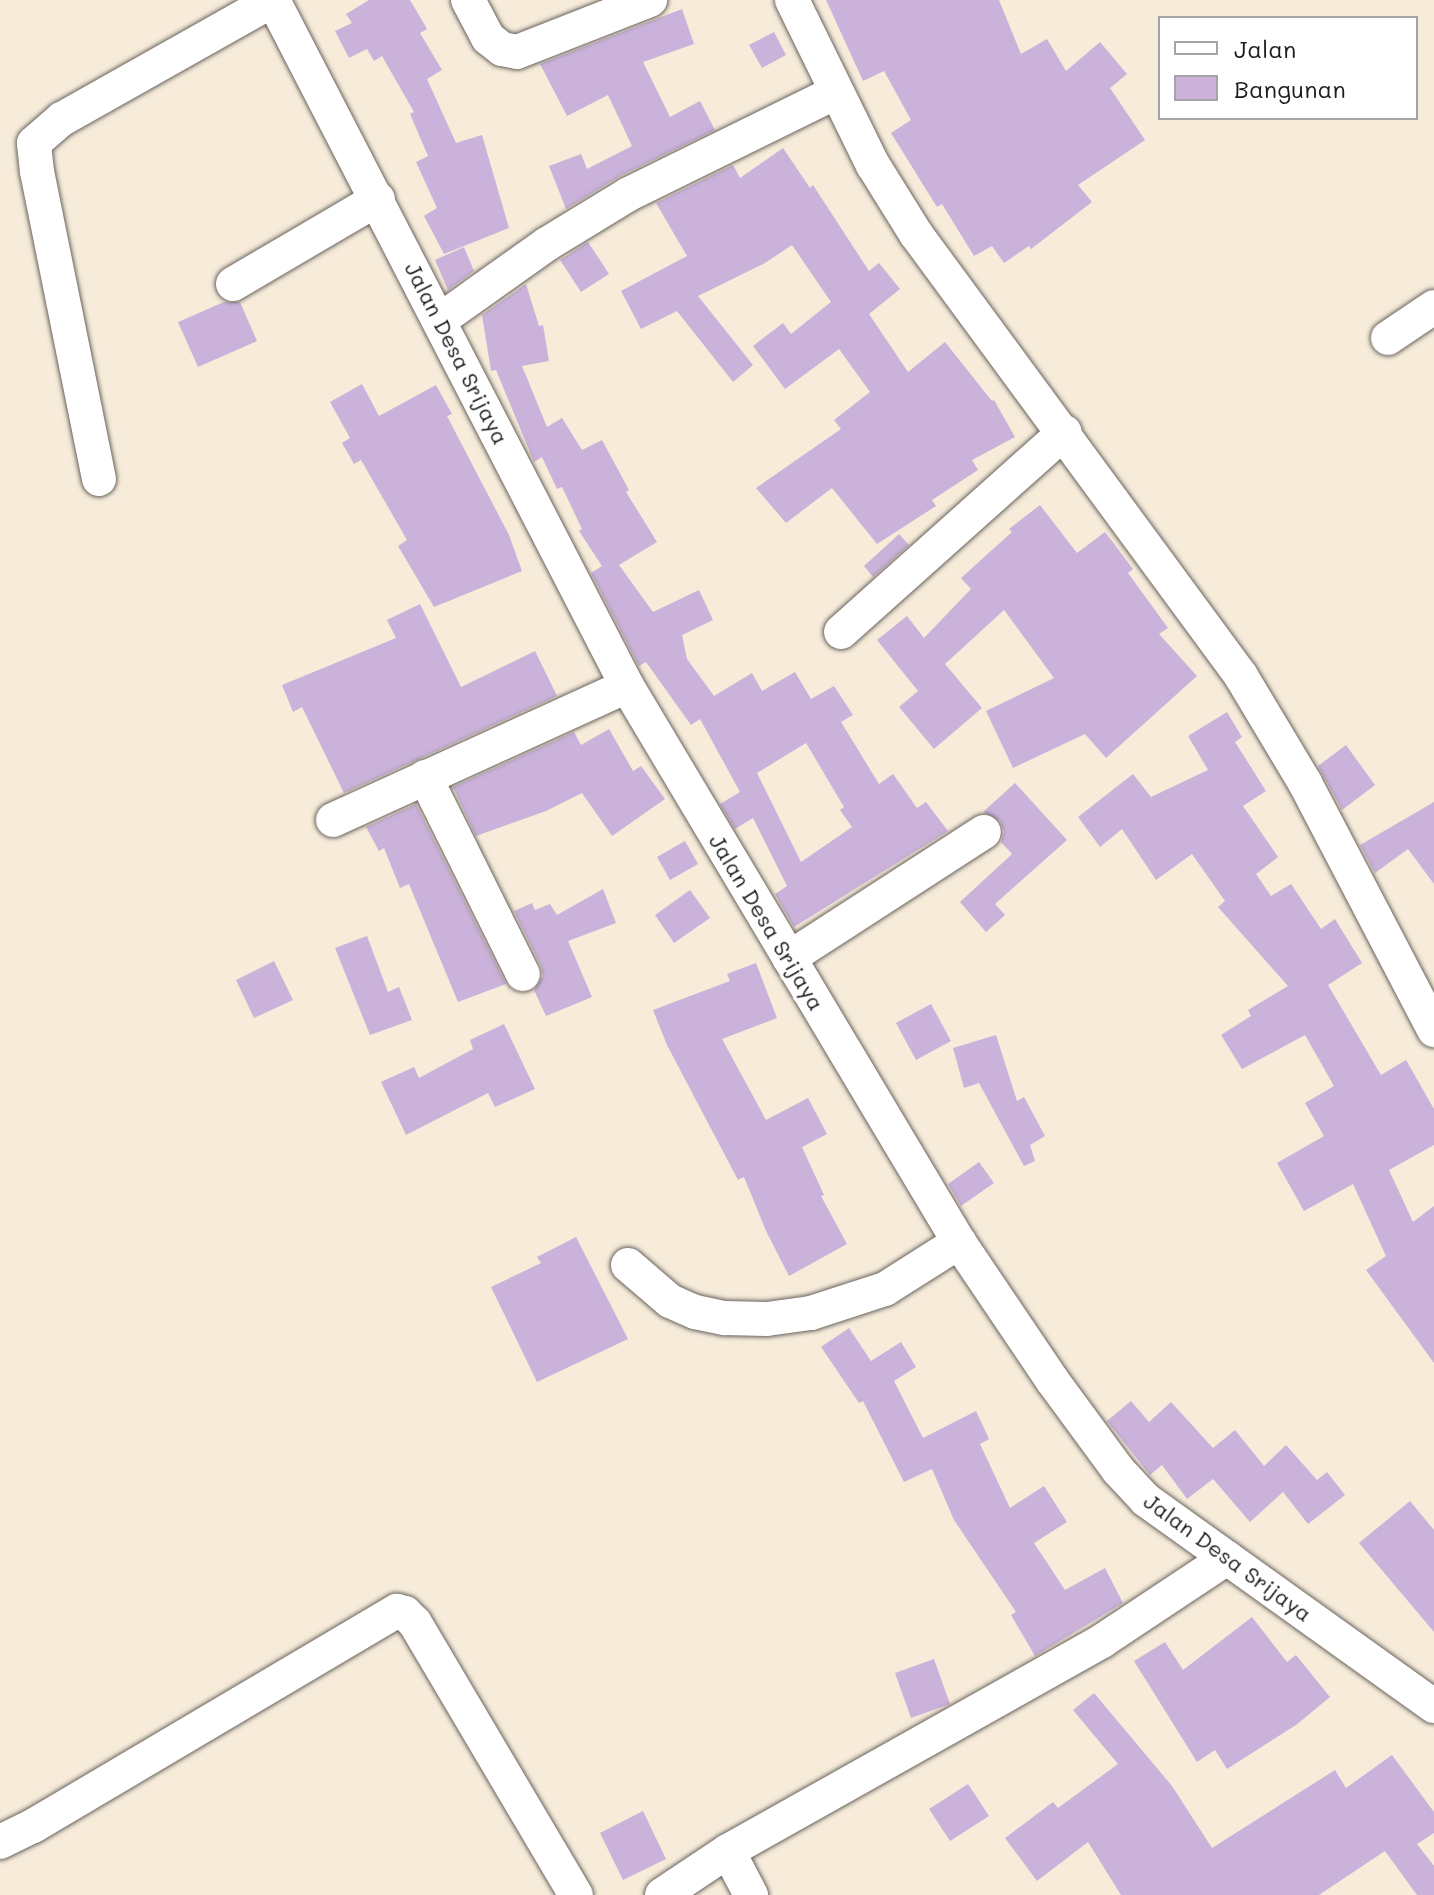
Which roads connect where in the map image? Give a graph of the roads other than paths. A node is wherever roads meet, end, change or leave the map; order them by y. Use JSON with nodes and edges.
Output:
{"nodes":[{"id":1,"x":273,"y":0,"type":"edge"},
{"id":2,"x":468,"y":0,"type":"edge"},
{"id":3,"x":650,"y":0,"type":"edge"},
{"id":4,"x":792,"y":0,"type":"edge"},
{"id":5,"x":836,"y":92,"type":"junction"},
{"id":6,"x":378,"y":199,"type":"junction"},
{"id":7,"x":233,"y":284,"type":"dead end"},
{"id":8,"x":1431,"y":315,"type":"edge"},
{"id":9,"x":440,"y":320,"type":"junction"},
{"id":10,"x":1388,"y":338,"type":"dead end"},
{"id":11,"x":1065,"y":432,"type":"junction"},
{"id":12,"x":99,"y":479,"type":"dead end"},
{"id":13,"x":841,"y":632,"type":"dead end"},
{"id":14,"x":627,"y":686,"type":"junction"},
{"id":15,"x":425,"y":777,"type":"junction"},
{"id":16,"x":333,"y":820,"type":"dead end"},
{"id":17,"x":984,"y":832,"type":"dead end"},
{"id":18,"x":789,"y":958,"type":"junction"},
{"id":19,"x":523,"y":974,"type":"dead end"},
{"id":20,"x":1434,"y":1030,"type":"edge"},
{"id":21,"x":959,"y":1242,"type":"junction"},
{"id":22,"x":628,"y":1265,"type":"dead end"},
{"id":23,"x":1227,"y":1558,"type":"junction"},
{"id":24,"x":1434,"y":1706,"type":"edge"},
{"id":25,"x":0,"y":1842,"type":"edge"},
{"id":26,"x":728,"y":1851,"type":"junction"},
{"id":27,"x":576,"y":1895,"type":"edge"},
{"id":28,"x":662,"y":1895,"type":"edge"},
{"id":29,"x":751,"y":1895,"type":"edge"}],
"edges":[{"from":1,"to":6,"type":"street","name":"Jalan Desa Srijaya"},
{"from":1,"to":12,"type":"street"},
{"from":2,"to":3,"type":"street"},
{"from":4,"to":5,"type":"street"},
{"from":5,"to":9,"type":"street"},
{"from":5,"to":11,"type":"street"},
{"from":6,"to":7,"type":"street"},
{"from":6,"to":9,"type":"street","name":"Jalan Desa Srijaya"},
{"from":8,"to":10,"type":"street"},
{"from":9,"to":14,"type":"street","name":"Jalan Desa Srijaya"},
{"from":11,"to":13,"type":"street"},
{"from":11,"to":20,"type":"street"},
{"from":14,"to":15,"type":"street"},
{"from":14,"to":18,"type":"street","name":"Jalan Desa Srijaya"},
{"from":15,"to":16,"type":"street"},
{"from":15,"to":19,"type":"street"},
{"from":17,"to":18,"type":"street"},
{"from":18,"to":21,"type":"street","name":"Jalan Desa Srijaya"},
{"from":21,"to":22,"type":"street"},
{"from":21,"to":23,"type":"street","name":"Jalan Desa Srijaya"},
{"from":23,"to":24,"type":"street","name":"Jalan Desa Srijaya"},
{"from":23,"to":26,"type":"street"},
{"from":25,"to":27,"type":"street"},
{"from":26,"to":28,"type":"street"},
{"from":26,"to":29,"type":"street"}]}
